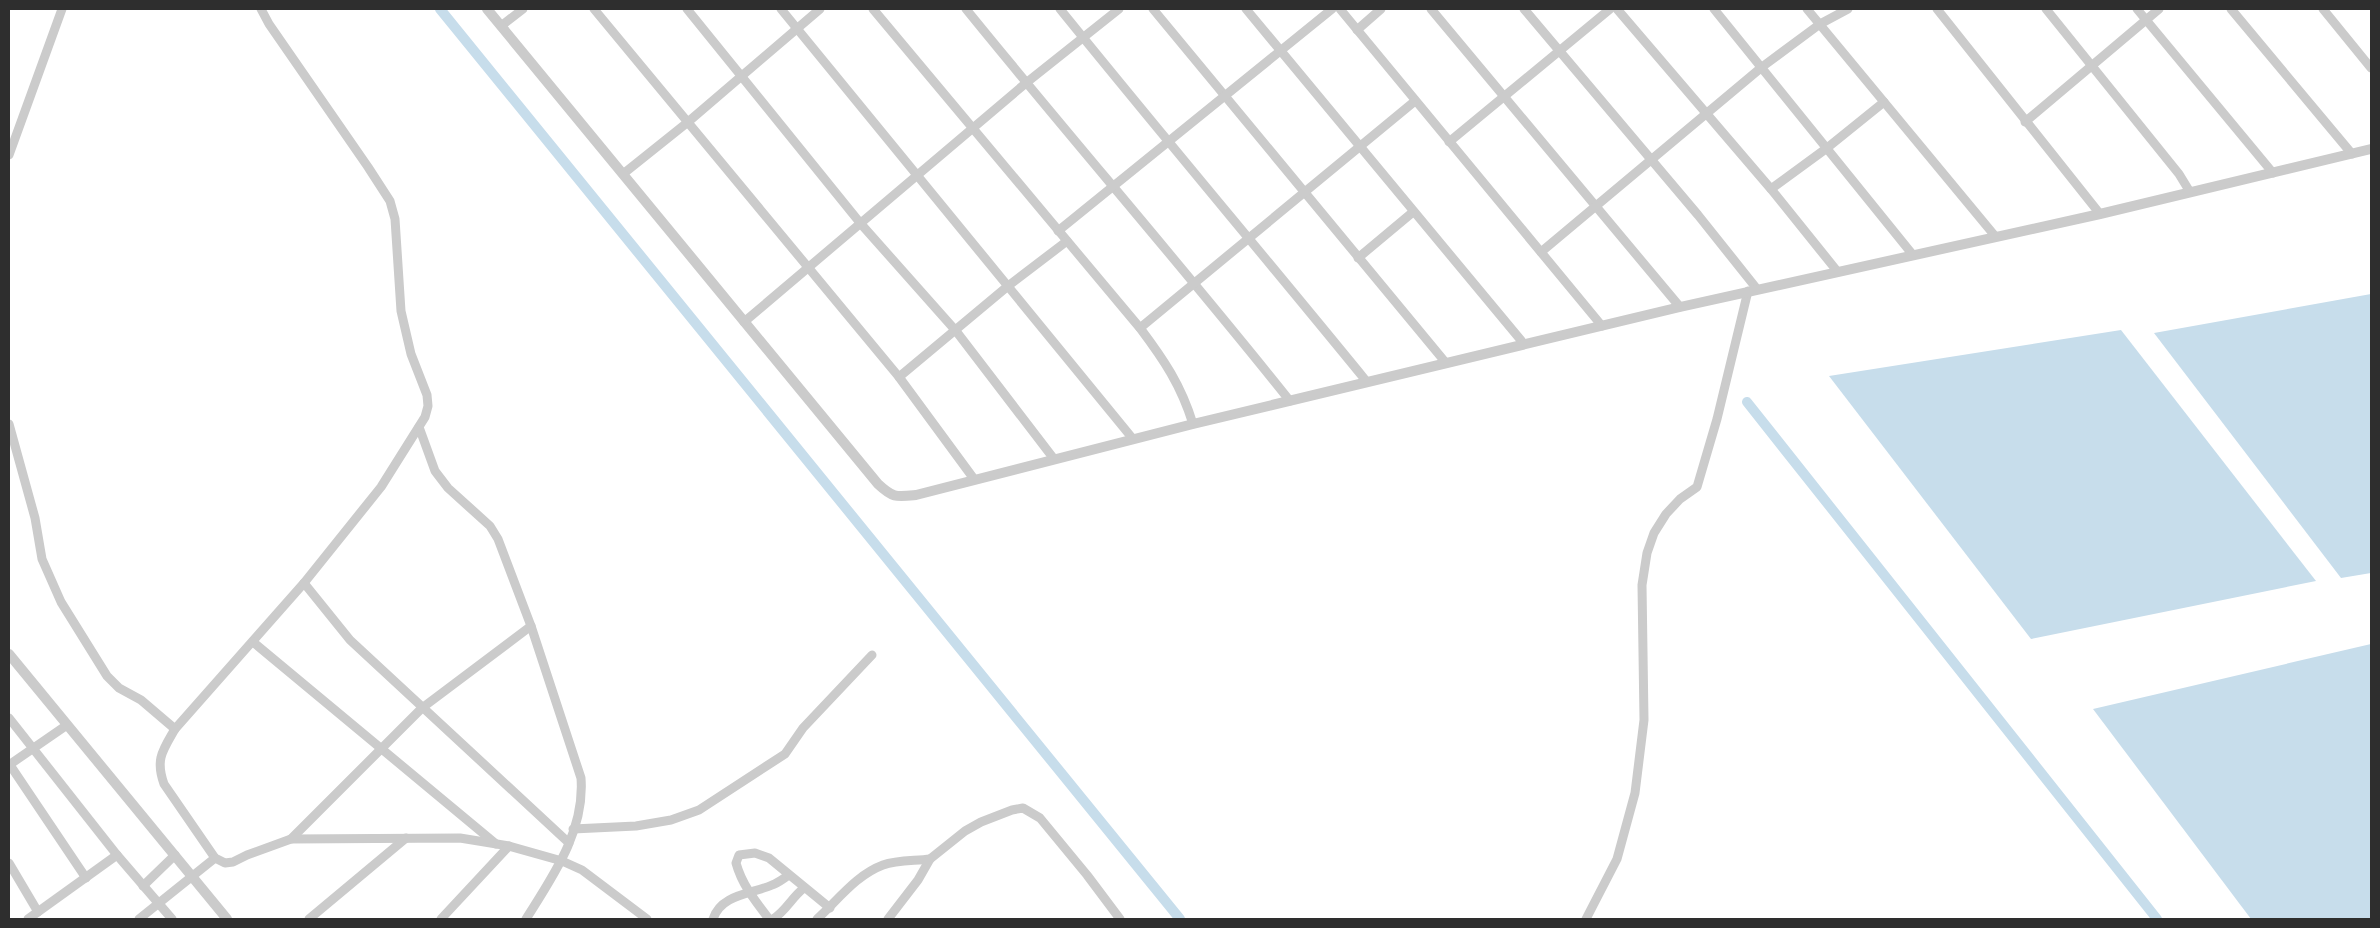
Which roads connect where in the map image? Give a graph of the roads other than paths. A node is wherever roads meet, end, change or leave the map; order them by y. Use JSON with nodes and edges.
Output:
{"nodes":[{"id":1,"x":62,"y":9,"type":"edge"},
{"id":2,"x":261,"y":9,"type":"edge"},
{"id":3,"x":487,"y":9,"type":"edge"},
{"id":4,"x":523,"y":9,"type":"edge"},
{"id":5,"x":594,"y":9,"type":"edge"},
{"id":6,"x":687,"y":9,"type":"edge"},
{"id":7,"x":781,"y":9,"type":"edge"},
{"id":8,"x":820,"y":9,"type":"edge"},
{"id":9,"x":874,"y":9,"type":"edge"},
{"id":10,"x":966,"y":9,"type":"edge"},
{"id":11,"x":1060,"y":9,"type":"edge"},
{"id":12,"x":1119,"y":9,"type":"edge"},
{"id":13,"x":1153,"y":9,"type":"edge"},
{"id":14,"x":1246,"y":9,"type":"edge"},
{"id":15,"x":1332,"y":9,"type":"edge"},
{"id":16,"x":1340,"y":9,"type":"edge"},
{"id":17,"x":1381,"y":9,"type":"edge"},
{"id":18,"x":1431,"y":9,"type":"edge"},
{"id":19,"x":1524,"y":9,"type":"edge"},
{"id":20,"x":1610,"y":9,"type":"edge"},
{"id":21,"x":1617,"y":9,"type":"edge"},
{"id":22,"x":1714,"y":9,"type":"edge"},
{"id":23,"x":1807,"y":9,"type":"edge"},
{"id":24,"x":1848,"y":9,"type":"edge"},
{"id":25,"x":1937,"y":9,"type":"edge"},
{"id":26,"x":2046,"y":9,"type":"edge"},
{"id":27,"x":2137,"y":9,"type":"edge"},
{"id":28,"x":2159,"y":9,"type":"edge"},
{"id":29,"x":2231,"y":9,"type":"edge"},
{"id":30,"x":2322,"y":9,"type":"edge"},
{"id":31,"x":2146,"y":19,"type":"junction"},
{"id":32,"x":1820,"y":24,"type":"junction"},
{"id":33,"x":501,"y":26,"type":"junction"},
{"id":34,"x":797,"y":28,"type":"junction"},
{"id":35,"x":1357,"y":30,"type":"junction"},
{"id":36,"x":1083,"y":37,"type":"junction"},
{"id":37,"x":1280,"y":50,"type":"junction"},
{"id":38,"x":1558,"y":50,"type":"junction"},
{"id":39,"x":2094,"y":66,"type":"junction"},
{"id":40,"x":1762,"y":67,"type":"junction"},
{"id":41,"x":2371,"y":68,"type":"edge"},
{"id":42,"x":742,"y":75,"type":"junction"},
{"id":43,"x":1026,"y":83,"type":"junction"},
{"id":44,"x":1505,"y":95,"type":"junction"},
{"id":45,"x":1224,"y":96,"type":"junction"},
{"id":46,"x":1415,"y":101,"type":"junction"},
{"id":47,"x":1884,"y":102,"type":"junction"},
{"id":48,"x":1707,"y":114,"type":"junction"},
{"id":49,"x":688,"y":122,"type":"junction"},
{"id":50,"x":2025,"y":122,"type":"junction"},
{"id":51,"x":973,"y":130,"type":"junction"},
{"id":52,"x":1167,"y":142,"type":"junction"},
{"id":53,"x":1449,"y":142,"type":"junction"},
{"id":54,"x":1359,"y":147,"type":"junction"},
{"id":55,"x":1827,"y":148,"type":"junction"},
{"id":56,"x":2371,"y":149,"type":"edge"},
{"id":57,"x":2352,"y":154,"type":"junction"},
{"id":58,"x":9,"y":155,"type":"edge"},
{"id":59,"x":1650,"y":159,"type":"junction"},
{"id":60,"x":2273,"y":173,"type":"junction"},
{"id":61,"x":623,"y":174,"type":"junction"},
{"id":62,"x":917,"y":177,"type":"junction"},
{"id":63,"x":1113,"y":188,"type":"junction"},
{"id":64,"x":1771,"y":189,"type":"junction"},
{"id":65,"x":1303,"y":192,"type":"junction"},
{"id":66,"x":2190,"y":192,"type":"junction"},
{"id":67,"x":1597,"y":206,"type":"junction"},
{"id":68,"x":1413,"y":212,"type":"junction"},
{"id":69,"x":2100,"y":214,"type":"junction"},
{"id":70,"x":861,"y":224,"type":"junction"},
{"id":71,"x":1058,"y":231,"type":"junction"},
{"id":72,"x":1995,"y":236,"type":"junction"},
{"id":73,"x":1249,"y":237,"type":"junction"},
{"id":74,"x":1067,"y":241,"type":"junction"},
{"id":75,"x":1541,"y":252,"type":"junction"},
{"id":76,"x":1913,"y":255,"type":"junction"},
{"id":77,"x":1358,"y":258,"type":"junction"},
{"id":78,"x":808,"y":266,"type":"junction"},
{"id":79,"x":1836,"y":271,"type":"junction"},
{"id":80,"x":1195,"y":282,"type":"junction"},
{"id":81,"x":1008,"y":286,"type":"junction"},
{"id":82,"x":1752,"y":290,"type":"junction"},
{"id":83,"x":1680,"y":307,"type":"junction"},
{"id":84,"x":744,"y":322,"type":"junction"},
{"id":85,"x":1602,"y":326,"type":"junction"},
{"id":86,"x":1140,"y":328,"type":"junction"},
{"id":87,"x":956,"y":331,"type":"junction"},
{"id":88,"x":1524,"y":344,"type":"junction"},
{"id":89,"x":1446,"y":363,"type":"junction"},
{"id":90,"x":899,"y":377,"type":"junction"},
{"id":91,"x":1367,"y":382,"type":"junction"},
{"id":92,"x":1290,"y":401,"type":"junction"},
{"id":93,"x":9,"y":424,"type":"edge"},
{"id":94,"x":1193,"y":424,"type":"junction"},
{"id":95,"x":419,"y":427,"type":"junction"},
{"id":96,"x":1133,"y":439,"type":"junction"},
{"id":97,"x":1054,"y":459,"type":"junction"},
{"id":98,"x":974,"y":479,"type":"junction"},
{"id":99,"x":304,"y":583,"type":"junction"},
{"id":100,"x":531,"y":626,"type":"junction"},
{"id":101,"x":253,"y":642,"type":"junction"},
{"id":102,"x":9,"y":654,"type":"edge"},
{"id":103,"x":872,"y":654,"type":"dead end"},
{"id":104,"x":422,"y":708,"type":"junction"},
{"id":105,"x":9,"y":718,"type":"edge"},
{"id":106,"x":67,"y":725,"type":"junction"},
{"id":107,"x":176,"y":729,"type":"junction"},
{"id":108,"x":382,"y":747,"type":"junction"},
{"id":109,"x":34,"y":748,"type":"junction"},
{"id":110,"x":9,"y":765,"type":"edge"},
{"id":111,"x":573,"y":829,"type":"junction"},
{"id":112,"x":406,"y":838,"type":"junction"},
{"id":113,"x":291,"y":839,"type":"junction"},
{"id":114,"x":569,"y":843,"type":"junction"},
{"id":115,"x":496,"y":844,"type":"junction"},
{"id":116,"x":509,"y":846,"type":"junction"},
{"id":117,"x":117,"y":855,"type":"junction"},
{"id":118,"x":175,"y":855,"type":"junction"},
{"id":119,"x":214,"y":858,"type":"junction"},
{"id":120,"x":930,"y":859,"type":"junction"},
{"id":121,"x":562,"y":860,"type":"junction"},
{"id":122,"x":9,"y":862,"type":"edge"},
{"id":123,"x":789,"y":875,"type":"junction"},
{"id":124,"x":192,"y":876,"type":"junction"},
{"id":125,"x":86,"y":878,"type":"junction"},
{"id":126,"x":143,"y":886,"type":"junction"},
{"id":127,"x":804,"y":888,"type":"junction"},
{"id":128,"x":748,"y":891,"type":"junction"},
{"id":129,"x":158,"y":904,"type":"junction"},
{"id":130,"x":830,"y":908,"type":"junction"},
{"id":131,"x":38,"y":912,"type":"junction"},
{"id":132,"x":636,"y":916,"type":"edge"},
{"id":133,"x":28,"y":919,"type":"edge"},
{"id":134,"x":139,"y":919,"type":"edge"},
{"id":135,"x":172,"y":919,"type":"edge"},
{"id":136,"x":227,"y":919,"type":"edge"},
{"id":137,"x":309,"y":919,"type":"edge"},
{"id":138,"x":441,"y":919,"type":"edge"},
{"id":139,"x":526,"y":919,"type":"edge"},
{"id":140,"x":647,"y":919,"type":"edge"},
{"id":141,"x":714,"y":919,"type":"edge"},
{"id":142,"x":771,"y":919,"type":"edge"},
{"id":143,"x":817,"y":919,"type":"edge"},
{"id":144,"x":888,"y":919,"type":"edge"},
{"id":145,"x":1120,"y":919,"type":"edge"},
{"id":146,"x":1586,"y":919,"type":"edge"}],
"edges":[{"from":1,"to":58,"type":"street"},
{"from":2,"to":95,"type":"street"},
{"from":3,"to":33,"type":"street"},
{"from":4,"to":33,"type":"street"},
{"from":5,"to":49,"type":"street"},
{"from":6,"to":42,"type":"street"},
{"from":7,"to":34,"type":"street"},
{"from":8,"to":34,"type":"street"},
{"from":9,"to":51,"type":"street"},
{"from":10,"to":43,"type":"street"},
{"from":11,"to":36,"type":"street"},
{"from":12,"to":36,"type":"street"},
{"from":13,"to":45,"type":"street"},
{"from":14,"to":37,"type":"street"},
{"from":15,"to":37,"type":"street"},
{"from":16,"to":35,"type":"street"},
{"from":17,"to":35,"type":"street"},
{"from":18,"to":44,"type":"street"},
{"from":19,"to":38,"type":"street"},
{"from":20,"to":38,"type":"street"},
{"from":21,"to":48,"type":"street"},
{"from":22,"to":40,"type":"street"},
{"from":23,"to":32,"type":"street"},
{"from":24,"to":32,"type":"street"},
{"from":25,"to":50,"type":"street"},
{"from":26,"to":39,"type":"street"},
{"from":27,"to":31,"type":"street"},
{"from":28,"to":31,"type":"street"},
{"from":29,"to":57,"type":"street"},
{"from":30,"to":41,"type":"street"},
{"from":31,"to":39,"type":"street"},
{"from":31,"to":60,"type":"street"},
{"from":32,"to":40,"type":"street"},
{"from":32,"to":47,"type":"street"},
{"from":33,"to":61,"type":"street"},
{"from":34,"to":42,"type":"street"},
{"from":34,"to":62,"type":"street"},
{"from":35,"to":46,"type":"street"},
{"from":36,"to":43,"type":"street"},
{"from":36,"to":52,"type":"street"},
{"from":37,"to":45,"type":"street"},
{"from":37,"to":54,"type":"street"},
{"from":38,"to":44,"type":"street"},
{"from":38,"to":59,"type":"street"},
{"from":39,"to":50,"type":"street"},
{"from":39,"to":66,"type":"street"},
{"from":40,"to":48,"type":"street"},
{"from":40,"to":55,"type":"street"},
{"from":42,"to":49,"type":"street"},
{"from":42,"to":70,"type":"street"},
{"from":43,"to":51,"type":"street"},
{"from":43,"to":63,"type":"street"},
{"from":44,"to":53,"type":"street"},
{"from":44,"to":67,"type":"street"},
{"from":45,"to":52,"type":"street"},
{"from":45,"to":65,"type":"street"},
{"from":46,"to":53,"type":"street"},
{"from":46,"to":54,"type":"street"},
{"from":47,"to":55,"type":"street"},
{"from":47,"to":72,"type":"street"},
{"from":48,"to":59,"type":"street"},
{"from":48,"to":64,"type":"street"},
{"from":49,"to":61,"type":"street"},
{"from":49,"to":78,"type":"street"},
{"from":50,"to":69,"type":"street"},
{"from":51,"to":62,"type":"street"},
{"from":51,"to":71,"type":"street"},
{"from":52,"to":63,"type":"street"},
{"from":52,"to":73,"type":"street"},
{"from":53,"to":75,"type":"street"},
{"from":54,"to":65,"type":"street"},
{"from":54,"to":68,"type":"street"},
{"from":55,"to":64,"type":"street"},
{"from":55,"to":76,"type":"street"},
{"from":56,"to":57,"type":"street"},
{"from":57,"to":60,"type":"street"},
{"from":59,"to":67,"type":"street"},
{"from":59,"to":82,"type":"street"},
{"from":60,"to":66,"type":"street"},
{"from":61,"to":84,"type":"street"},
{"from":62,"to":70,"type":"street"},
{"from":62,"to":81,"type":"street"},
{"from":63,"to":71,"type":"street"},
{"from":63,"to":80,"type":"street"},
{"from":64,"to":79,"type":"street"},
{"from":65,"to":73,"type":"street"},
{"from":65,"to":77,"type":"street"},
{"from":66,"to":69,"type":"street"},
{"from":67,"to":75,"type":"street"},
{"from":67,"to":83,"type":"street"},
{"from":68,"to":77,"type":"street"},
{"from":68,"to":88,"type":"street"},
{"from":69,"to":72,"type":"street"},
{"from":70,"to":78,"type":"street"},
{"from":70,"to":87,"type":"street"},
{"from":71,"to":74,"type":"street"},
{"from":72,"to":76,"type":"street"},
{"from":73,"to":80,"type":"street"},
{"from":73,"to":91,"type":"street"},
{"from":74,"to":81,"type":"street"},
{"from":74,"to":86,"type":"street"},
{"from":75,"to":85,"type":"street"},
{"from":76,"to":79,"type":"street"},
{"from":77,"to":89,"type":"street"},
{"from":78,"to":84,"type":"street"},
{"from":78,"to":90,"type":"street"},
{"from":79,"to":82,"type":"street"},
{"from":80,"to":86,"type":"street"},
{"from":80,"to":92,"type":"street"},
{"from":81,"to":87,"type":"street"},
{"from":81,"to":96,"type":"street"},
{"from":82,"to":83,"type":"street"},
{"from":82,"to":146,"type":"street"},
{"from":83,"to":85,"type":"street"},
{"from":84,"to":98,"type":"street"},
{"from":85,"to":88,"type":"street"},
{"from":86,"to":94,"type":"street"},
{"from":87,"to":90,"type":"street"},
{"from":87,"to":97,"type":"street"},
{"from":88,"to":89,"type":"street"},
{"from":89,"to":91,"type":"street"},
{"from":90,"to":98,"type":"street"},
{"from":91,"to":92,"type":"street"},
{"from":92,"to":94,"type":"street"},
{"from":93,"to":107,"type":"street"},
{"from":94,"to":96,"type":"street"},
{"from":95,"to":99,"type":"street"},
{"from":95,"to":100,"type":"street"},
{"from":96,"to":97,"type":"street"},
{"from":97,"to":98,"type":"street"},
{"from":99,"to":101,"type":"street"},
{"from":99,"to":104,"type":"street"},
{"from":100,"to":104,"type":"street"},
{"from":100,"to":111,"type":"street"},
{"from":101,"to":107,"type":"street"},
{"from":101,"to":108,"type":"street"},
{"from":102,"to":106,"type":"street"},
{"from":103,"to":111,"type":"street"},
{"from":104,"to":108,"type":"street"},
{"from":104,"to":114,"type":"street"},
{"from":105,"to":109,"type":"street"},
{"from":106,"to":109,"type":"street"},
{"from":106,"to":118,"type":"street"},
{"from":107,"to":119,"type":"street"},
{"from":108,"to":113,"type":"street"},
{"from":108,"to":115,"type":"street"},
{"from":109,"to":110,"type":"street"},
{"from":109,"to":117,"type":"street"},
{"from":110,"to":125,"type":"street"},
{"from":111,"to":114,"type":"street"},
{"from":112,"to":113,"type":"street"},
{"from":112,"to":115,"type":"street"},
{"from":112,"to":137,"type":"street"},
{"from":113,"to":119,"type":"street"},
{"from":114,"to":121,"type":"street"},
{"from":115,"to":116,"type":"street"},
{"from":116,"to":121,"type":"street"},
{"from":116,"to":138,"type":"street"},
{"from":117,"to":125,"type":"street"},
{"from":117,"to":126,"type":"street"},
{"from":118,"to":124,"type":"street"},
{"from":118,"to":126,"type":"street"},
{"from":119,"to":124,"type":"street"},
{"from":120,"to":130,"type":"street"},
{"from":120,"to":144,"type":"street"},
{"from":120,"to":145,"type":"street"},
{"from":121,"to":132,"type":"street"},
{"from":121,"to":139,"type":"street"},
{"from":122,"to":131,"type":"street"},
{"from":123,"to":127,"type":"street"},
{"from":123,"to":128,"type":"street"},
{"from":123,"to":128,"type":"street"},
{"from":124,"to":129,"type":"street"},
{"from":124,"to":136,"type":"street"},
{"from":125,"to":131,"type":"street"},
{"from":126,"to":129,"type":"street"},
{"from":127,"to":130,"type":"street"},
{"from":127,"to":142,"type":"street"},
{"from":128,"to":141,"type":"street"},
{"from":128,"to":142,"type":"street"},
{"from":129,"to":134,"type":"street"},
{"from":129,"to":135,"type":"street"},
{"from":130,"to":143,"type":"street"},
{"from":131,"to":133,"type":"street"},
{"from":132,"to":140,"type":"street"}]}
